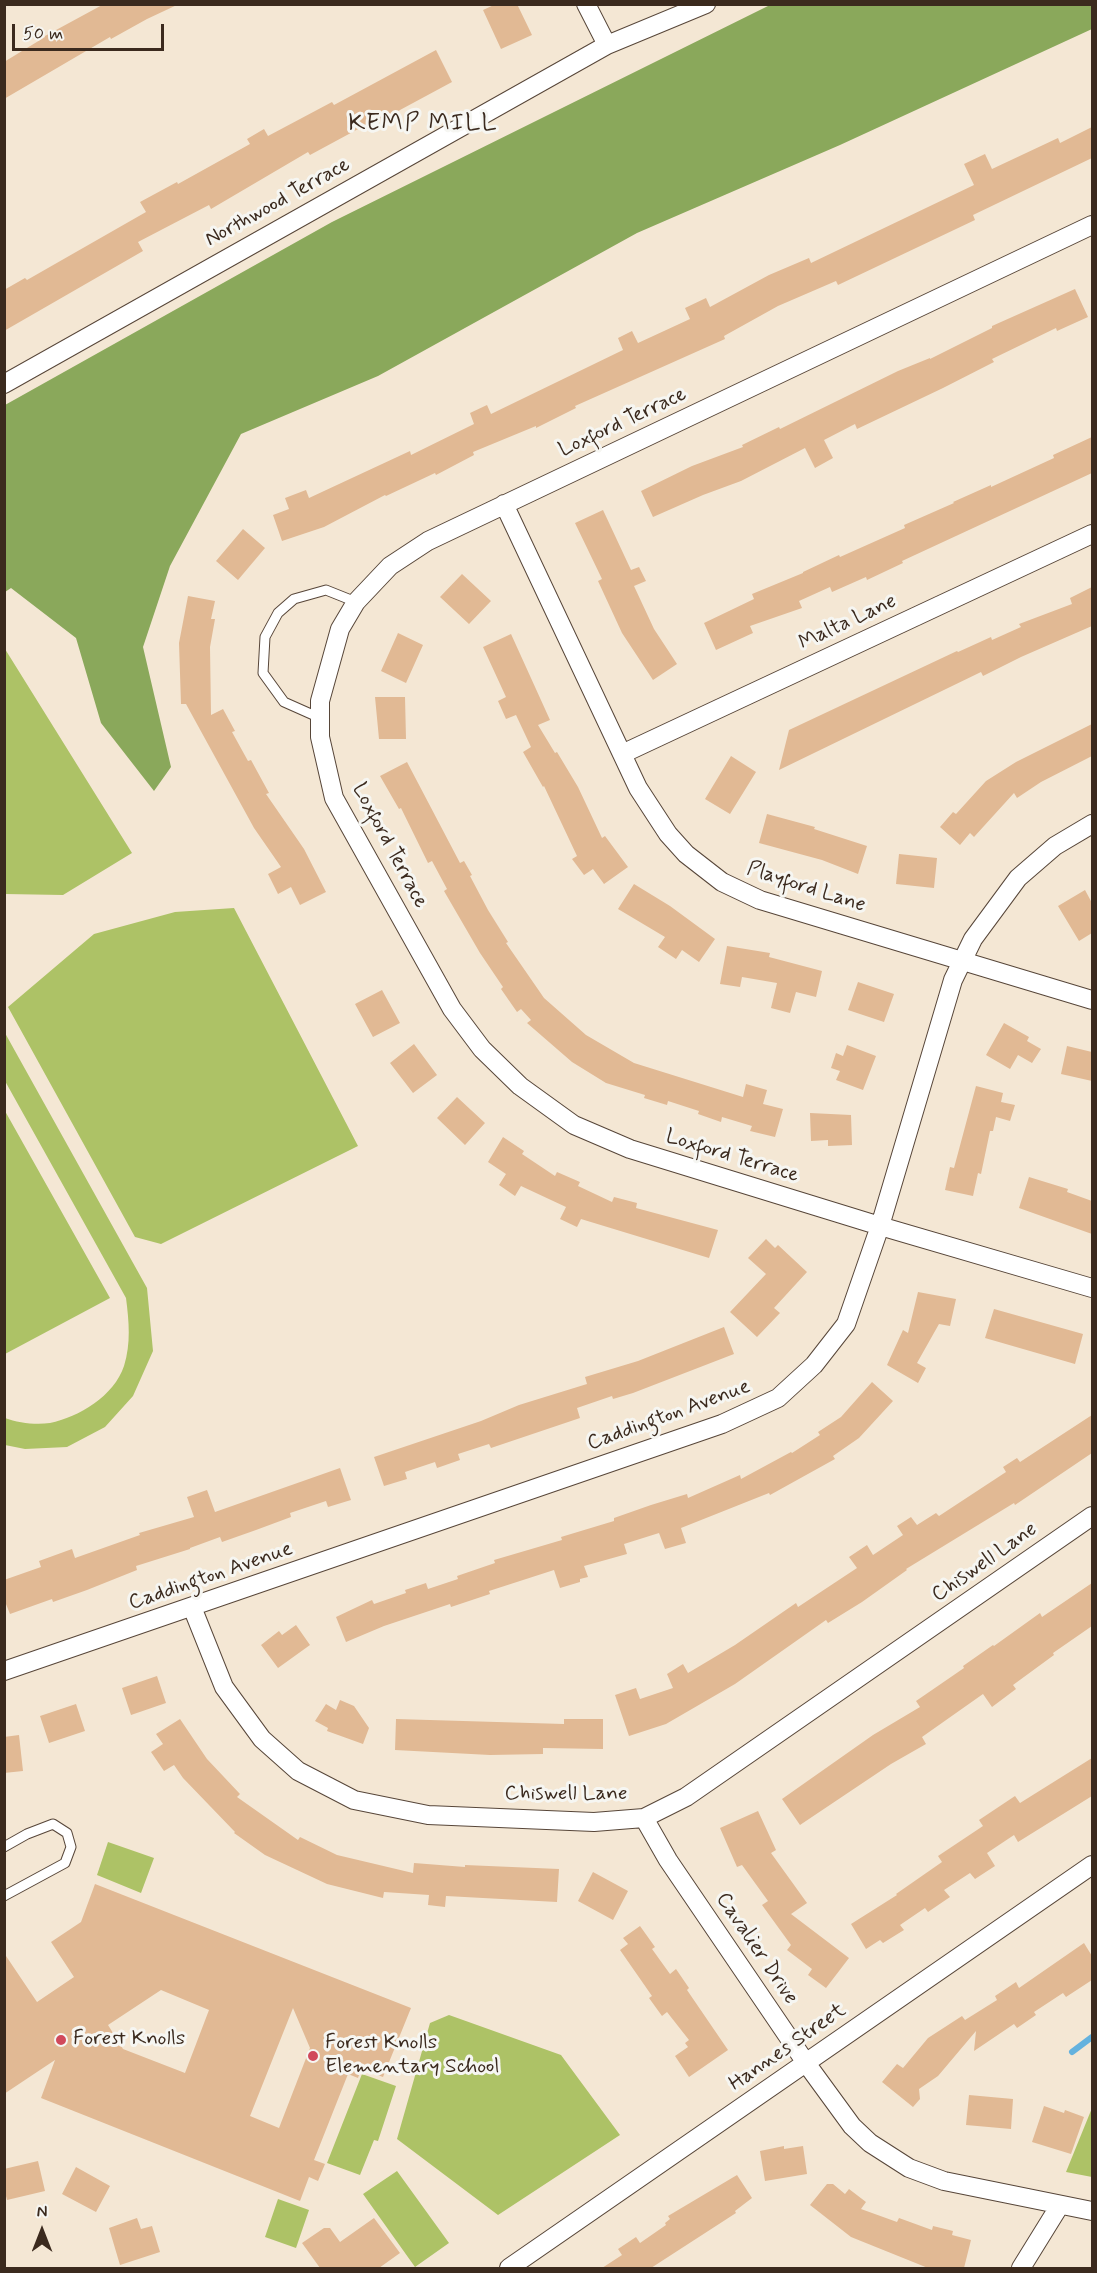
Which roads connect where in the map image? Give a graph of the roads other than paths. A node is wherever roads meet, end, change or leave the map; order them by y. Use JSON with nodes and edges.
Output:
{"nodes":[{"id":1,"x":586,"y":4,"type":"edge"},
{"id":2,"x":706,"y":4,"type":"edge"},
{"id":3,"x":607,"y":45,"type":"junction"},
{"id":4,"x":1092,"y":225,"type":"edge"},
{"id":5,"x":4,"y":384,"type":"edge"},
{"id":6,"x":504,"y":504,"type":"junction"},
{"id":7,"x":1092,"y":534,"type":"edge"},
{"id":8,"x":356,"y":602,"type":"junction"},
{"id":9,"x":320,"y":717,"type":"junction"},
{"id":10,"x":622,"y":754,"type":"junction"},
{"id":11,"x":1092,"y":824,"type":"edge"},
{"id":12,"x":963,"y":960,"type":"junction"},
{"id":13,"x":1092,"y":1000,"type":"edge"},
{"id":14,"x":880,"y":1226,"type":"junction"},
{"id":15,"x":1092,"y":1288,"type":"edge"},
{"id":16,"x":1092,"y":1516,"type":"edge"},
{"id":17,"x":192,"y":1607,"type":"junction"},
{"id":18,"x":4,"y":1671,"type":"edge"},
{"id":19,"x":644,"y":1818,"type":"junction"},
{"id":20,"x":4,"y":1847,"type":"edge"},
{"id":21,"x":1092,"y":1865,"type":"edge"},
{"id":22,"x":4,"y":1896,"type":"edge"},
{"id":23,"x":806,"y":2063,"type":"junction"},
{"id":24,"x":1060,"y":2205,"type":"junction"},
{"id":25,"x":1092,"y":2211,"type":"edge"},
{"id":26,"x":509,"y":2268,"type":"edge"},
{"id":27,"x":1021,"y":2268,"type":"edge"}],
"edges":[{"from":1,"to":3,"type":"street"},
{"from":2,"to":3,"type":"street","name":"Northwood Terrace"},
{"from":3,"to":5,"type":"street","name":"Northwood Terrace"},
{"from":4,"to":6,"type":"street","name":"Loxford Terrace"},
{"from":6,"to":8,"type":"street","name":"Loxford Terrace"},
{"from":6,"to":10,"type":"street","name":"Playford Lane"},
{"from":7,"to":10,"type":"street","name":"Malta Lane"},
{"from":8,"to":9,"type":"street","name":"Loxford Terrace"},
{"from":8,"to":9,"type":"lane"},
{"from":9,"to":14,"type":"street","name":"Loxford Terrace"},
{"from":10,"to":12,"type":"street","name":"Playford Lane"},
{"from":11,"to":12,"type":"street","name":"Caddington Avenue"},
{"from":12,"to":13,"type":"street","name":"Playford Lane"},
{"from":12,"to":14,"type":"street","name":"Caddington Avenue"},
{"from":14,"to":15,"type":"street","name":"Loxford Terrace"},
{"from":14,"to":17,"type":"street","name":"Caddington Avenue"},
{"from":16,"to":19,"type":"street","name":"Chiswell Lane"},
{"from":17,"to":18,"type":"street","name":"Caddington Avenue"},
{"from":17,"to":19,"type":"street","name":"Chiswell Lane"},
{"from":19,"to":23,"type":"street","name":"Cavalier Drive"},
{"from":20,"to":22,"type":"lane"},
{"from":21,"to":23,"type":"street","name":"Hannes Street"},
{"from":23,"to":24,"type":"street","name":"Cavalier Drive"},
{"from":23,"to":26,"type":"street","name":"Hannes Street"},
{"from":24,"to":25,"type":"street","name":"Cavalier Drive"},
{"from":24,"to":27,"type":"street"}]}
